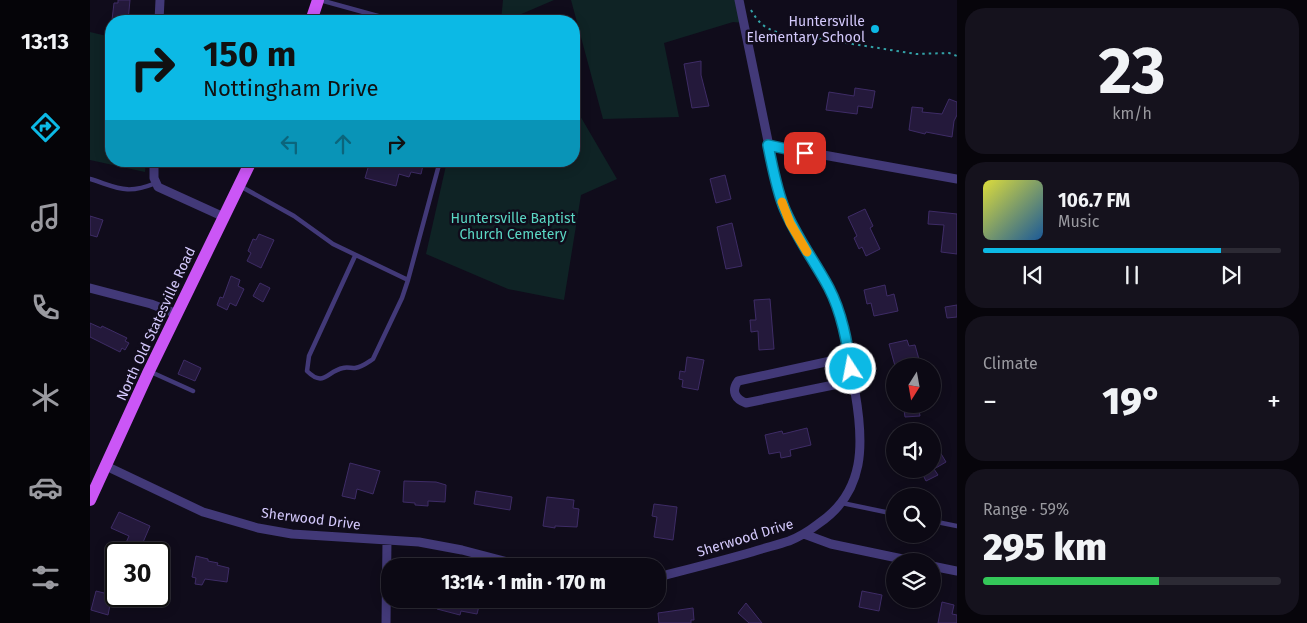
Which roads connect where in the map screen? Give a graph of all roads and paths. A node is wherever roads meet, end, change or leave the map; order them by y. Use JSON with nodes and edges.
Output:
{"nodes":[{"id":1,"x":160,"y":0,"type":"edge"},
{"id":2,"x":319,"y":0,"type":"edge"},
{"id":3,"x":739,"y":0,"type":"edge"},
{"id":4,"x":750,"y":7,"type":"dead end"},
{"id":5,"x":159,"y":15,"type":"edge"},
{"id":6,"x":313,"y":15,"type":"edge"},
{"id":7,"x":374,"y":15,"type":"edge"},
{"id":8,"x":957,"y":56,"type":"edge"},
{"id":9,"x":768,"y":145,"type":"junction"},
{"id":10,"x":154,"y":167,"type":"edge"},
{"id":11,"x":248,"y":167,"type":"edge"},
{"id":12,"x":438,"y":167,"type":"edge"},
{"id":13,"x":90,"y":179,"type":"edge"},
{"id":14,"x":957,"y":179,"type":"edge"},
{"id":15,"x":156,"y":183,"type":"junction"},
{"id":16,"x":239,"y":186,"type":"junction"},
{"id":17,"x":224,"y":217,"type":"junction"},
{"id":18,"x":355,"y":256,"type":"junction"},
{"id":19,"x":408,"y":280,"type":"junction"},
{"id":20,"x":90,"y":288,"type":"edge"},
{"id":21,"x":177,"y":314,"type":"junction"},
{"id":22,"x":849,"y":357,"type":"junction"},
{"id":23,"x":149,"y":371,"type":"junction"},
{"id":24,"x":853,"y":381,"type":"junction"},
{"id":25,"x":192,"y":391,"type":"dead end"},
{"id":26,"x":106,"y":466,"type":"junction"},
{"id":27,"x":90,"y":500,"type":"edge"},
{"id":28,"x":842,"y":503,"type":"junction"},
{"id":29,"x":886,"y":512,"type":"edge"},
{"id":30,"x":941,"y":523,"type":"edge"},
{"id":31,"x":957,"y":526,"type":"edge"},
{"id":32,"x":804,"y":534,"type":"junction"},
{"id":33,"x":386,"y":540,"type":"junction"},
{"id":34,"x":886,"y":556,"type":"edge"},
{"id":35,"x":489,"y":558,"type":"edge"},
{"id":36,"x":941,"y":568,"type":"edge"},
{"id":37,"x":957,"y":571,"type":"edge"},
{"id":38,"x":666,"y":575,"type":"edge"},
{"id":39,"x":386,"y":623,"type":"edge"}],
"edges":[{"from":1,"to":5,"type":"street"},
{"from":2,"to":6,"type":"main road"},
{"from":2,"to":7,"type":"lane"},
{"from":3,"to":9,"type":"street","name":"Sherwood Drive"},
{"from":4,"to":8,"type":"path"},
{"from":9,"to":14,"type":"street"},
{"from":9,"to":22,"type":"street","name":"Sherwood Drive"},
{"from":10,"to":15,"type":"street"},
{"from":11,"to":16,"type":"main road","name":"North Old Statesville Road"},
{"from":12,"to":19,"type":"lane"},
{"from":13,"to":15,"type":"lane"},
{"from":15,"to":17,"type":"street"},
{"from":16,"to":17,"type":"main road","name":"North Old Statesville Road"},
{"from":16,"to":18,"type":"lane"},
{"from":17,"to":21,"type":"main road","name":"North Old Statesville Road"},
{"from":18,"to":19,"type":"lane"},
{"from":18,"to":19,"type":"lane"},
{"from":20,"to":21,"type":"street"},
{"from":21,"to":23,"type":"main road","name":"North Old Statesville Road"},
{"from":22,"to":24,"type":"street","name":"Sherwood Drive"},
{"from":22,"to":24,"type":"street"},
{"from":23,"to":25,"type":"lane"},
{"from":23,"to":26,"type":"main road","name":"North Old Statesville Road"},
{"from":24,"to":28,"type":"street","name":"Sherwood Drive"},
{"from":26,"to":27,"type":"main road","name":"North Old Statesville Road"},
{"from":26,"to":33,"type":"street","name":"Sherwood Drive"},
{"from":28,"to":29,"type":"lane"},
{"from":28,"to":32,"type":"street","name":"Sherwood Drive"},
{"from":30,"to":31,"type":"lane"},
{"from":32,"to":34,"type":"street"},
{"from":32,"to":38,"type":"street","name":"Sherwood Drive"},
{"from":33,"to":35,"type":"street","name":"Sherwood Drive"},
{"from":33,"to":39,"type":"street"},
{"from":36,"to":37,"type":"street"}]}
